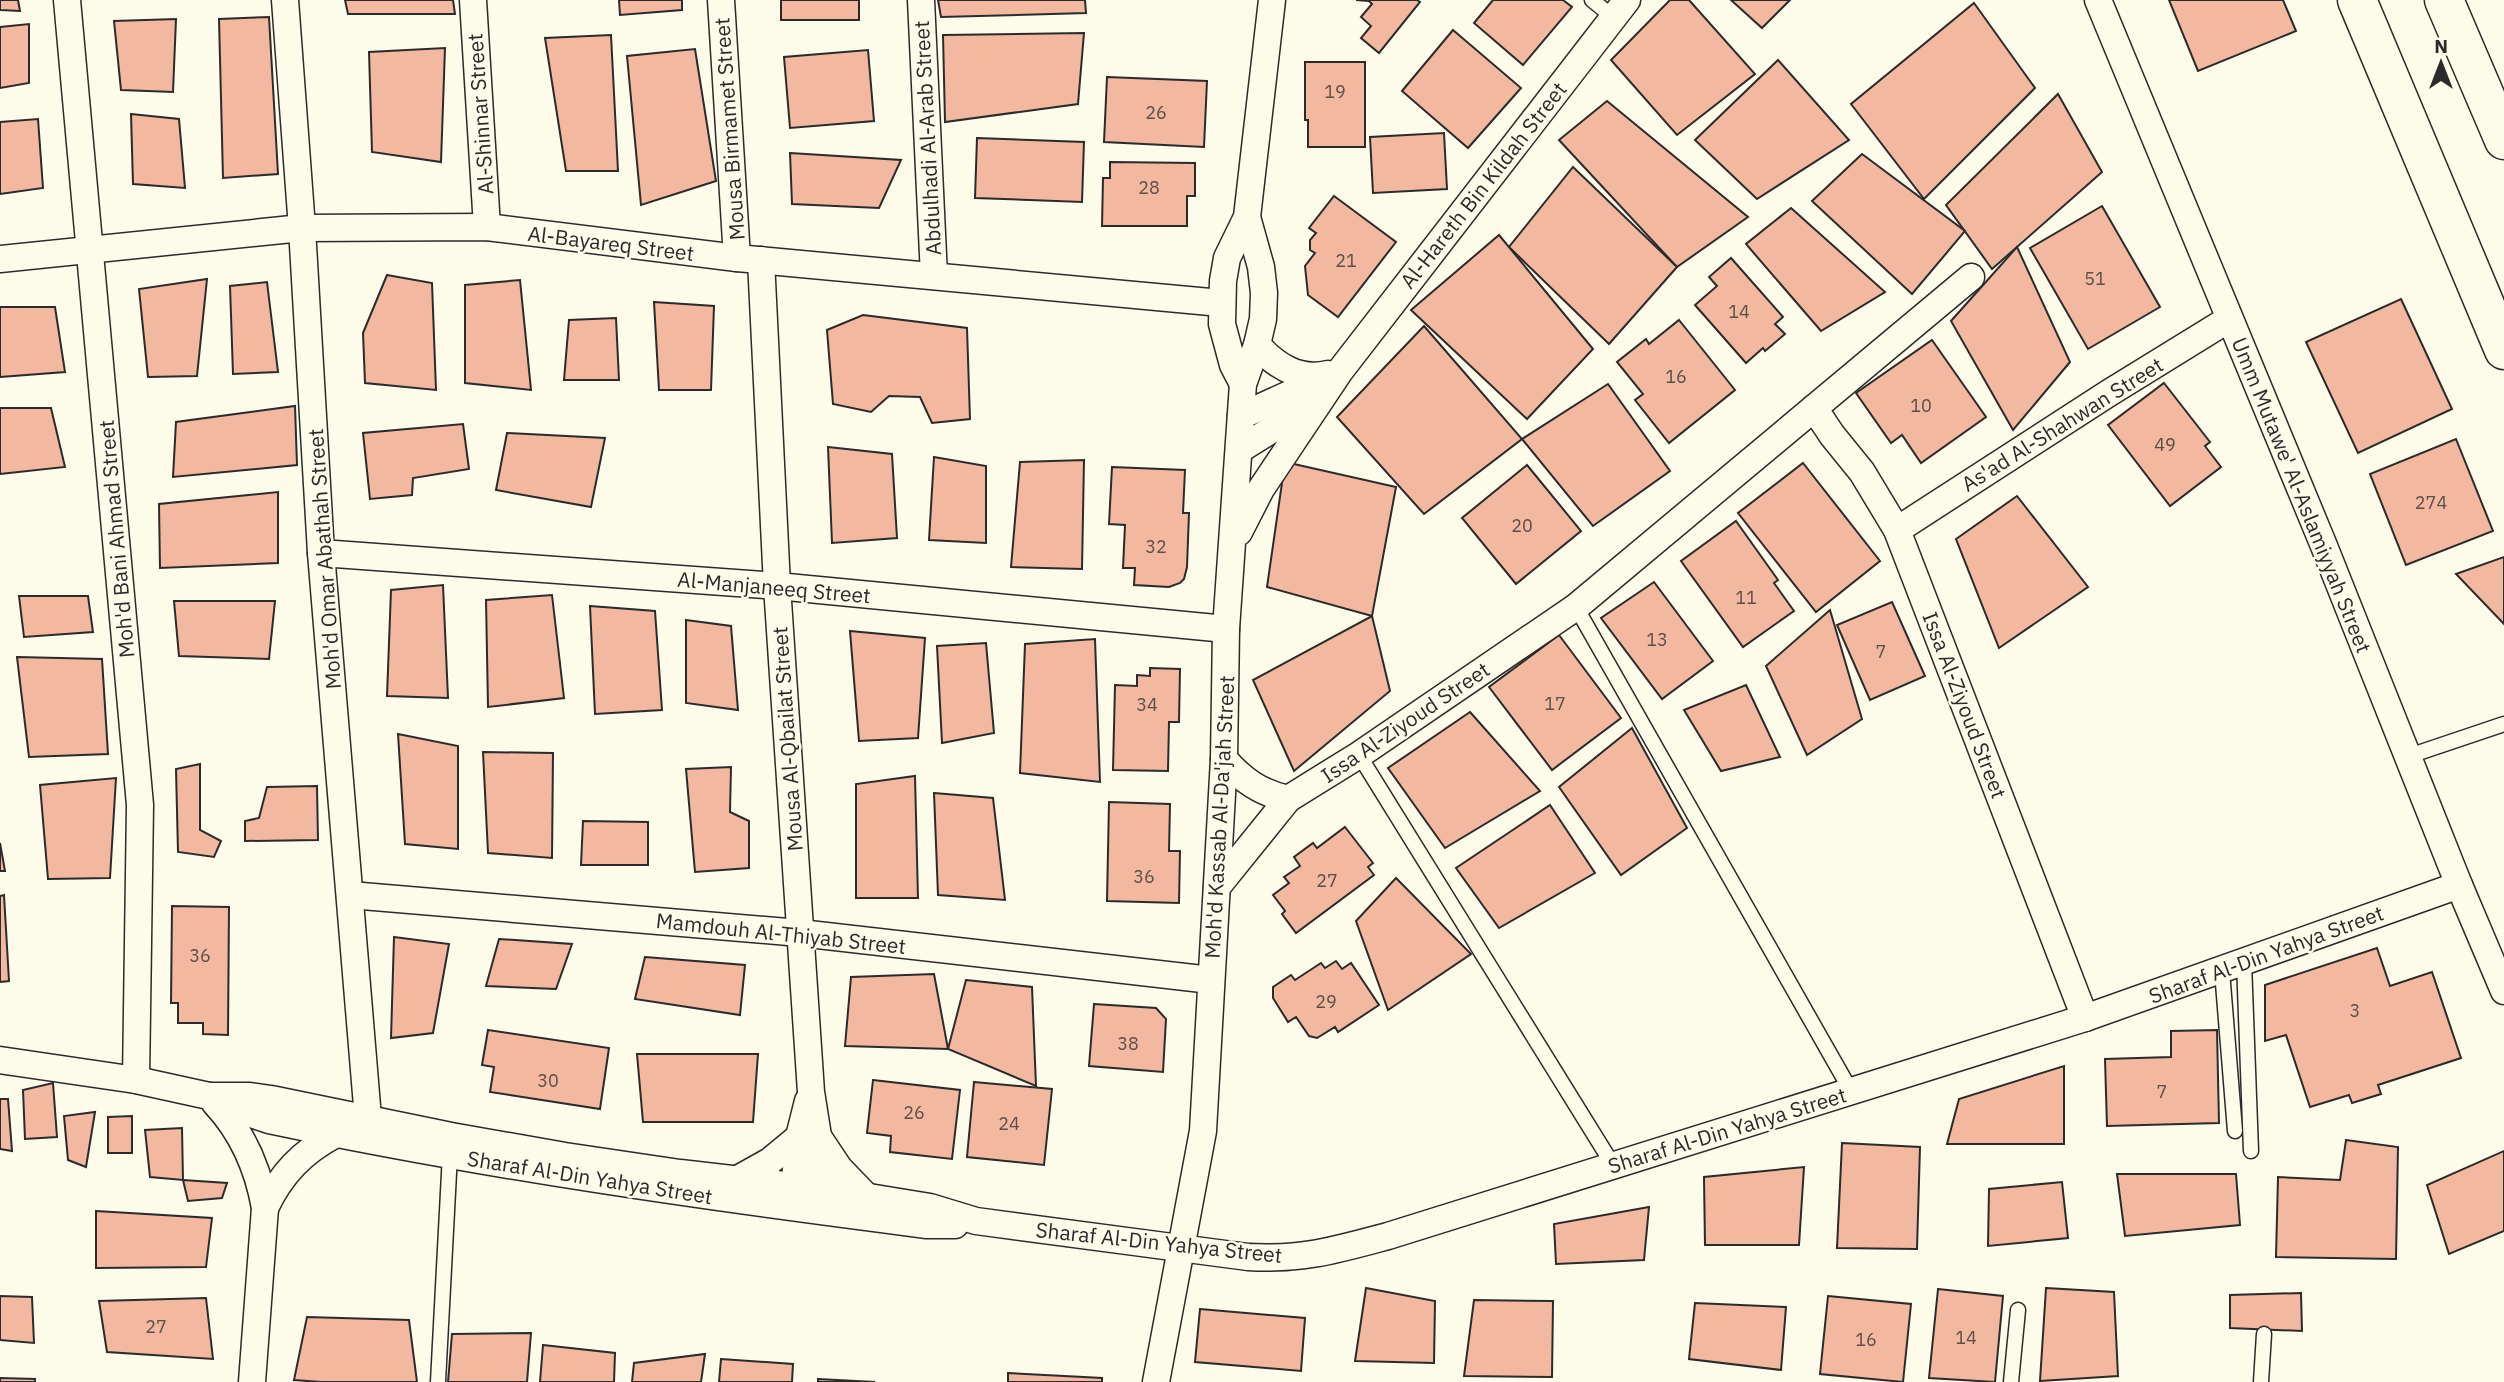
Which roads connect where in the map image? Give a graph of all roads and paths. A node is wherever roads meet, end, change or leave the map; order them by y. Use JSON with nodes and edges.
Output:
{"nodes":[{"id":1,"x":67,"y":0,"type":"edge"},
{"id":2,"x":285,"y":0,"type":"edge"},
{"id":3,"x":473,"y":0,"type":"edge"},
{"id":4,"x":721,"y":0,"type":"edge"},
{"id":5,"x":921,"y":0,"type":"edge"},
{"id":6,"x":1272,"y":0,"type":"edge"},
{"id":7,"x":1592,"y":0,"type":"edge"},
{"id":8,"x":2098,"y":0,"type":"edge"},
{"id":9,"x":2357,"y":0,"type":"edge"},
{"id":10,"x":2444,"y":0,"type":"edge"},
{"id":11,"x":1620,"y":9,"type":"edge"},
{"id":12,"x":2504,"y":140,"type":"edge"},
{"id":13,"x":1247,"y":217,"type":"junction"},
{"id":14,"x":487,"y":227,"type":"junction"},
{"id":15,"x":302,"y":228,"type":"junction"},
{"id":16,"x":88,"y":250,"type":"junction"},
{"id":17,"x":0,"y":259,"type":"edge"},
{"id":18,"x":749,"y":259,"type":"junction"},
{"id":19,"x":934,"y":276,"type":"junction"},
{"id":20,"x":1970,"y":277,"type":"dead end"},
{"id":21,"x":1221,"y":303,"type":"junction"},
{"id":22,"x":2229,"y":319,"type":"junction"},
{"id":23,"x":1257,"y":345,"type":"junction"},
{"id":24,"x":2504,"y":350,"type":"edge"},
{"id":25,"x":1339,"y":371,"type":"junction"},
{"id":26,"x":1243,"y":384,"type":"junction"},
{"id":27,"x":1814,"y":408,"type":"junction"},
{"id":28,"x":1241,"y":416,"type":"junction"},
{"id":29,"x":1239,"y":450,"type":"junction"},
{"id":30,"x":1897,"y":530,"type":"junction"},
{"id":31,"x":1233,"y":544,"type":"junction"},
{"id":32,"x":321,"y":553,"type":"junction"},
{"id":33,"x":777,"y":586,"type":"junction"},
{"id":34,"x":1576,"y":607,"type":"junction"},
{"id":35,"x":1226,"y":629,"type":"junction"},
{"id":36,"x":2504,"y":724,"type":"edge"},
{"id":37,"x":1359,"y":755,"type":"junction"},
{"id":38,"x":2409,"y":756,"type":"junction"},
{"id":39,"x":1224,"y":759,"type":"junction"},
{"id":40,"x":1289,"y":799,"type":"junction"},
{"id":41,"x":2459,"y":885,"type":"junction"},
{"id":42,"x":1217,"y":887,"type":"junction"},
{"id":43,"x":349,"y":895,"type":"junction"},
{"id":44,"x":800,"y":933,"type":"junction"},
{"id":45,"x":2233,"y":966,"type":"junction"},
{"id":46,"x":1212,"y":980,"type":"junction"},
{"id":47,"x":2504,"y":991,"type":"edge"},
{"id":48,"x":2085,"y":1018,"type":"junction"},
{"id":49,"x":0,"y":1060,"type":"edge"},
{"id":50,"x":136,"y":1080,"type":"junction"},
{"id":51,"x":1851,"y":1091,"type":"junction"},
{"id":52,"x":209,"y":1096,"type":"junction"},
{"id":53,"x":291,"y":1103,"type":"junction"},
{"id":54,"x":368,"y":1118,"type":"junction"},
{"id":55,"x":269,"y":1120,"type":"junction"},
{"id":56,"x":2235,"y":1131,"type":"dead end"},
{"id":57,"x":336,"y":1134,"type":"junction"},
{"id":58,"x":809,"y":1136,"type":"junction"},
{"id":59,"x":451,"y":1145,"type":"junction"},
{"id":60,"x":249,"y":1151,"type":"junction"},
{"id":61,"x":2251,"y":1151,"type":"dead end"},
{"id":62,"x":1612,"y":1165,"type":"junction"},
{"id":63,"x":737,"y":1180,"type":"junction"},
{"id":64,"x":866,"y":1196,"type":"junction"},
{"id":65,"x":807,"y":1198,"type":"junction"},
{"id":66,"x":265,"y":1208,"type":"junction"},
{"id":67,"x":976,"y":1221,"type":"junction"},
{"id":68,"x":1181,"y":1248,"type":"junction"},
{"id":69,"x":2018,"y":1310,"type":"dead end"},
{"id":70,"x":2264,"y":1334,"type":"dead end"},
{"id":71,"x":251,"y":1382,"type":"edge"},
{"id":72,"x":438,"y":1382,"type":"edge"},
{"id":73,"x":1156,"y":1382,"type":"edge"},
{"id":74,"x":2011,"y":1382,"type":"edge"},
{"id":75,"x":2261,"y":1382,"type":"edge"}],
"edges":[{"from":1,"to":16,"type":"street","name":"Moh'd Bani Ahmad Street"},
{"from":2,"to":15,"type":"street","name":"Moh'd Omar Abathah Street"},
{"from":3,"to":14,"type":"street","name":"Al-Shinnar Street"},
{"from":4,"to":18,"type":"street","name":"Mousa Birmamet Street"},
{"from":5,"to":19,"type":"street","name":"Abdulhadi Al-Arab Street"},
{"from":6,"to":13,"type":"street","name":"Moh'd Kassab Al-Da'jah Street"},
{"from":7,"to":11,"type":"lane"},
{"from":8,"to":22,"type":"street","name":"Umm Mutawe' Al-Aslamiyyah Street"},
{"from":9,"to":24,"type":"highway"},
{"from":10,"to":12,"type":"highway"},
{"from":11,"to":25,"type":"street","name":"Al-Hareth Bin Kildah Street"},
{"from":13,"to":21,"type":"street","name":"Moh'd Kassab Al-Da'jah Street"},
{"from":13,"to":23,"type":"street","name":"Moh'd Kassab Al-Da'jah Street"},
{"from":14,"to":15,"type":"street","name":"Al-Bayareq Street"},
{"from":14,"to":18,"type":"street","name":"Al-Bayareq Street"},
{"from":15,"to":16,"type":"street","name":"Al-Bayareq Street"},
{"from":15,"to":32,"type":"street","name":"Moh'd Omar Abathah Street"},
{"from":16,"to":17,"type":"street","name":"Al-Bayareq Street"},
{"from":16,"to":50,"type":"street","name":"Moh'd Bani Ahmad Street"},
{"from":18,"to":19,"type":"street","name":"Al-Bayareq Street"},
{"from":18,"to":33,"type":"street","name":"Mousa Al-Qbailat Street"},
{"from":19,"to":21,"type":"street","name":"Al-Bayareq Street"},
{"from":20,"to":27,"type":"street","name":"Issa Al-Ziyoud Street"},
{"from":21,"to":26,"type":"street","name":"Moh'd Kassab Al-Da'jah Street"},
{"from":22,"to":30,"type":"street","name":"As'ad Al-Shahwan Street"},
{"from":22,"to":38,"type":"street","name":"Umm Mutawe' Al-Aslamiyyah Street"},
{"from":23,"to":25,"type":"street"},
{"from":23,"to":26,"type":"street","name":"Moh'd Kassab Al-Da'jah Street"},
{"from":25,"to":28,"type":"street","name":"Al-Hareth Bin Kildah Street"},
{"from":25,"to":29,"type":"street","name":"Al-Hareth Bin Kildah Street"},
{"from":25,"to":31,"type":"street","name":"Al-Hareth Bin Kildah Street"},
{"from":26,"to":28,"type":"street","name":"Moh'd Kassab Al-Da'jah Street"},
{"from":27,"to":30,"type":"street","name":"Issa Al-Ziyoud Street"},
{"from":27,"to":34,"type":"street","name":"Issa Al-Ziyoud Street"},
{"from":28,"to":29,"type":"street","name":"Moh'd Kassab Al-Da'jah Street"},
{"from":29,"to":31,"type":"street","name":"Moh'd Kassab Al-Da'jah Street"},
{"from":30,"to":48,"type":"street","name":"Issa Al-Ziyoud Street"},
{"from":31,"to":35,"type":"street","name":"Moh'd Kassab Al-Da'jah Street"},
{"from":32,"to":33,"type":"street","name":"Al-Manjaneeq Street"},
{"from":32,"to":43,"type":"street","name":"Moh'd Omar Abathah Street"},
{"from":33,"to":35,"type":"street","name":"Al-Manjaneeq Street"},
{"from":33,"to":44,"type":"street","name":"Mousa Al-Qbailat Street"},
{"from":34,"to":37,"type":"street","name":"Issa Al-Ziyoud Street"},
{"from":34,"to":51,"type":"lane"},
{"from":35,"to":39,"type":"street","name":"Moh'd Kassab Al-Da'jah Street"},
{"from":36,"to":38,"type":"lane"},
{"from":37,"to":40,"type":"street","name":"Issa Al-Ziyoud Street"},
{"from":37,"to":62,"type":"lane"},
{"from":38,"to":41,"type":"street","name":"Umm Mutawe' Al-Aslamiyyah Street"},
{"from":39,"to":40,"type":"street"},
{"from":39,"to":42,"type":"street","name":"Moh'd Kassab Al-Da'jah Street"},
{"from":40,"to":42,"type":"street","name":"Issa Al-Ziyoud Street"},
{"from":41,"to":45,"type":"street","name":"Sharaf Al-Din Yahya Street"},
{"from":41,"to":47,"type":"street","name":"Umm Mutawe' Al-Aslamiyyah Street"},
{"from":42,"to":46,"type":"street","name":"Moh'd Kassab Al-Da'jah Street"},
{"from":43,"to":44,"type":"street","name":"Mamdouh Al-Thiyab Street"},
{"from":43,"to":54,"type":"street","name":"Moh'd Omar Abathah Street"},
{"from":44,"to":46,"type":"street","name":"Mamdouh Al-Thiyab Street"},
{"from":44,"to":58,"type":"street","name":"Mousa Al-Qbailat Street"},
{"from":45,"to":48,"type":"street","name":"Sharaf Al-Din Yahya Street"},
{"from":45,"to":56,"type":"lane"},
{"from":45,"to":61,"type":"lane"},
{"from":46,"to":68,"type":"street","name":"Moh'd Kassab Al-Da'jah Street"},
{"from":48,"to":51,"type":"street","name":"Sharaf Al-Din Yahya Street"},
{"from":49,"to":50,"type":"street","name":"Sharaf Al-Din Yahya Street"},
{"from":50,"to":52,"type":"street","name":"Sharaf Al-Din Yahya Street"},
{"from":51,"to":62,"type":"street","name":"Sharaf Al-Din Yahya Street"},
{"from":52,"to":53,"type":"street","name":"Sharaf Al-Din Yahya Street"},
{"from":52,"to":55,"type":"street","name":"Sharaf Al-Din Yahya Street"},
{"from":52,"to":60,"type":"street"},
{"from":53,"to":54,"type":"street","name":"Sharaf Al-Din Yahya Street"},
{"from":53,"to":55,"type":"street"},
{"from":54,"to":59,"type":"street","name":"Sharaf Al-Din Yahya Street"},
{"from":55,"to":57,"type":"street","name":"Sharaf Al-Din Yahya Street"},
{"from":55,"to":60,"type":"street"},
{"from":57,"to":59,"type":"street","name":"Sharaf Al-Din Yahya Street"},
{"from":57,"to":66,"type":"street"},
{"from":58,"to":63,"type":"street"},
{"from":58,"to":64,"type":"street"},
{"from":58,"to":65,"type":"street","name":"Mousa Al-Qbailat Street"},
{"from":59,"to":63,"type":"street","name":"Sharaf Al-Din Yahya Street"},
{"from":59,"to":65,"type":"street","name":"Sharaf Al-Din Yahya Street"},
{"from":59,"to":72,"type":"lane"},
{"from":60,"to":66,"type":"street"},
{"from":62,"to":68,"type":"street","name":"Sharaf Al-Din Yahya Street"},
{"from":63,"to":65,"type":"street","name":"Sharaf Al-Din Yahya Street"},
{"from":64,"to":65,"type":"street","name":"Sharaf Al-Din Yahya Street"},
{"from":64,"to":67,"type":"street","name":"Sharaf Al-Din Yahya Street"},
{"from":65,"to":67,"type":"street","name":"Sharaf Al-Din Yahya Street"},
{"from":66,"to":71,"type":"street"},
{"from":67,"to":68,"type":"street","name":"Sharaf Al-Din Yahya Street"},
{"from":68,"to":73,"type":"street","name":"Moh'd Kassab Al-Da'jah Street"},
{"from":69,"to":74,"type":"lane"},
{"from":70,"to":75,"type":"lane"}]}
